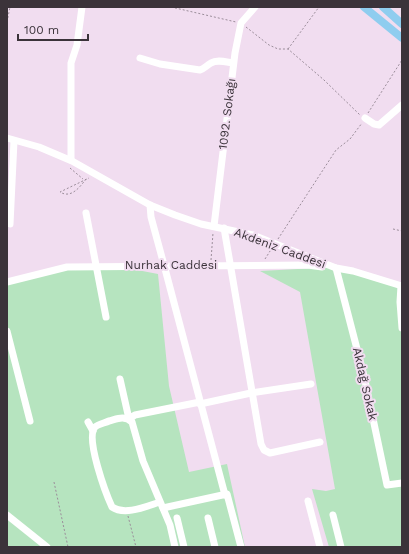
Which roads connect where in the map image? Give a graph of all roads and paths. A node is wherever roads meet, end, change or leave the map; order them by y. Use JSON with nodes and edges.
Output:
{"nodes":[{"id":1,"x":10,"y":7,"type":"edge"},
{"id":2,"x":82,"y":7,"type":"edge"},
{"id":3,"x":171,"y":7,"type":"edge"},
{"id":4,"x":255,"y":7,"type":"edge"},
{"id":5,"x":319,"y":7,"type":"edge"},
{"id":6,"x":364,"y":7,"type":"edge"},
{"id":7,"x":383,"y":7,"type":"edge"},
{"id":8,"x":7,"y":22,"type":"edge"},
{"id":9,"x":241,"y":23,"type":"junction"},
{"id":10,"x":402,"y":24,"type":"edge"},
{"id":11,"x":402,"y":38,"type":"edge"},
{"id":12,"x":288,"y":49,"type":"junction"},
{"id":13,"x":140,"y":58,"type":"dead end"},
{"id":14,"x":402,"y":60,"type":"edge"},
{"id":15,"x":7,"y":64,"type":"edge"},
{"id":16,"x":233,"y":64,"type":"junction"},
{"id":17,"x":7,"y":74,"type":"edge"},
{"id":18,"x":402,"y":104,"type":"edge"},
{"id":19,"x":365,"y":118,"type":"junction"},
{"id":20,"x":7,"y":138,"type":"edge"},
{"id":21,"x":14,"y":141,"type":"junction"},
{"id":22,"x":71,"y":160,"type":"junction"},
{"id":23,"x":70,"y":168,"type":"dead end"},
{"id":24,"x":84,"y":180,"type":"junction"},
{"id":25,"x":150,"y":205,"type":"junction"},
{"id":26,"x":86,"y":213,"type":"dead end"},
{"id":27,"x":10,"y":224,"type":"dead end"},
{"id":28,"x":214,"y":226,"type":"junction"},
{"id":29,"x":224,"y":228,"type":"junction"},
{"id":30,"x":392,"y":229,"type":"dead end"},
{"id":31,"x":402,"y":231,"type":"edge"},
{"id":32,"x":274,"y":245,"type":"junction"},
{"id":33,"x":164,"y":265,"type":"junction"},
{"id":34,"x":210,"y":265,"type":"junction"},
{"id":35,"x":229,"y":265,"type":"junction"},
{"id":36,"x":261,"y":265,"type":"junction"},
{"id":37,"x":95,"y":266,"type":"junction"},
{"id":38,"x":336,"y":268,"type":"junction"},
{"id":39,"x":7,"y":282,"type":"edge"},
{"id":40,"x":402,"y":286,"type":"edge"},
{"id":41,"x":106,"y":317,"type":"dead end"},
{"id":42,"x":402,"y":328,"type":"edge"},
{"id":43,"x":7,"y":331,"type":"edge"},
{"id":44,"x":120,"y":379,"type":"dead end"},
{"id":45,"x":311,"y":384,"type":"dead end"},
{"id":46,"x":251,"y":393,"type":"junction"},
{"id":47,"x":200,"y":403,"type":"junction"},
{"id":48,"x":129,"y":420,"type":"junction"},
{"id":49,"x":30,"y":421,"type":"dead end"},
{"id":50,"x":88,"y":422,"type":"dead end"},
{"id":51,"x":93,"y":431,"type":"junction"},
{"id":52,"x":320,"y":442,"type":"dead end"},
{"id":53,"x":54,"y":482,"type":"dead end"},
{"id":54,"x":402,"y":483,"type":"edge"},
{"id":55,"x":225,"y":495,"type":"junction"},
{"id":56,"x":308,"y":501,"type":"dead end"},
{"id":57,"x":162,"y":505,"type":"junction"},
{"id":58,"x":126,"y":510,"type":"junction"},
{"id":59,"x":7,"y":515,"type":"edge"},
{"id":60,"x":333,"y":515,"type":"dead end"},
{"id":61,"x":177,"y":518,"type":"dead end"},
{"id":62,"x":208,"y":518,"type":"dead end"},
{"id":63,"x":46,"y":547,"type":"edge"},
{"id":64,"x":68,"y":547,"type":"edge"},
{"id":65,"x":136,"y":547,"type":"edge"},
{"id":66,"x":175,"y":547,"type":"edge"},
{"id":67,"x":184,"y":547,"type":"edge"},
{"id":68,"x":215,"y":547,"type":"edge"},
{"id":69,"x":241,"y":547,"type":"edge"},
{"id":70,"x":320,"y":547,"type":"edge"},
{"id":71,"x":342,"y":547,"type":"edge"}],
"edges":[{"from":1,"to":8,"type":"path"},
{"from":2,"to":22,"type":"street"},
{"from":3,"to":9,"type":"path"},
{"from":4,"to":9,"type":"street"},
{"from":5,"to":12,"type":"path"},
{"from":6,"to":11,"type":"main road"},
{"from":7,"to":10,"type":"main road"},
{"from":9,"to":12,"type":"path"},
{"from":9,"to":16,"type":"street","name":"1092. Sokağı"},
{"from":12,"to":19,"type":"path"},
{"from":13,"to":16,"type":"street"},
{"from":14,"to":19,"type":"path"},
{"from":15,"to":17,"type":"path"},
{"from":16,"to":28,"type":"street","name":"1092. Sokağı"},
{"from":18,"to":19,"type":"street"},
{"from":19,"to":32,"type":"path"},
{"from":20,"to":21,"type":"street","name":"Akdeniz Caddesi"},
{"from":21,"to":22,"type":"street","name":"Akdeniz Caddesi"},
{"from":21,"to":27,"type":"street"},
{"from":22,"to":25,"type":"street","name":"Akdeniz Caddesi"},
{"from":23,"to":24,"type":"path"},
{"from":24,"to":24,"type":"path"},
{"from":25,"to":28,"type":"street","name":"Akdeniz Caddesi"},
{"from":25,"to":33,"type":"street"},
{"from":26,"to":37,"type":"street"},
{"from":28,"to":29,"type":"street","name":"Akdeniz Caddesi"},
{"from":28,"to":34,"type":"path"},
{"from":29,"to":32,"type":"street","name":"Akdeniz Caddesi"},
{"from":29,"to":35,"type":"street"},
{"from":30,"to":31,"type":"path"},
{"from":32,"to":36,"type":"path"},
{"from":32,"to":38,"type":"street","name":"Akdeniz Caddesi"},
{"from":33,"to":34,"type":"street","name":"Nurhak Caddesi"},
{"from":33,"to":37,"type":"street","name":"Nurhak Caddesi"},
{"from":33,"to":47,"type":"street"},
{"from":34,"to":35,"type":"street","name":"Nurhak Caddesi"},
{"from":35,"to":36,"type":"street","name":"Nurhak Caddesi"},
{"from":35,"to":46,"type":"street"},
{"from":36,"to":38,"type":"street","name":"Nurhak Caddesi"},
{"from":37,"to":39,"type":"street","name":"Nurhak Caddesi"},
{"from":37,"to":41,"type":"street"},
{"from":38,"to":40,"type":"street","name":"Akdeniz Caddesi"},
{"from":38,"to":54,"type":"street","name":"Akdağ Sokak"},
{"from":40,"to":42,"type":"street"},
{"from":43,"to":49,"type":"street"},
{"from":44,"to":48,"type":"street"},
{"from":45,"to":46,"type":"street"},
{"from":46,"to":47,"type":"street"},
{"from":46,"to":52,"type":"street"},
{"from":47,"to":48,"type":"street"},
{"from":47,"to":55,"type":"street"},
{"from":48,"to":51,"type":"street"},
{"from":48,"to":57,"type":"street"},
{"from":50,"to":51,"type":"street"},
{"from":51,"to":58,"type":"street"},
{"from":53,"to":64,"type":"path"},
{"from":55,"to":57,"type":"street"},
{"from":55,"to":69,"type":"street"},
{"from":56,"to":70,"type":"street"},
{"from":57,"to":58,"type":"street"},
{"from":57,"to":66,"type":"street"},
{"from":58,"to":65,"type":"path"},
{"from":59,"to":63,"type":"street"},
{"from":60,"to":71,"type":"street"},
{"from":61,"to":67,"type":"street"},
{"from":62,"to":68,"type":"street"}]}
